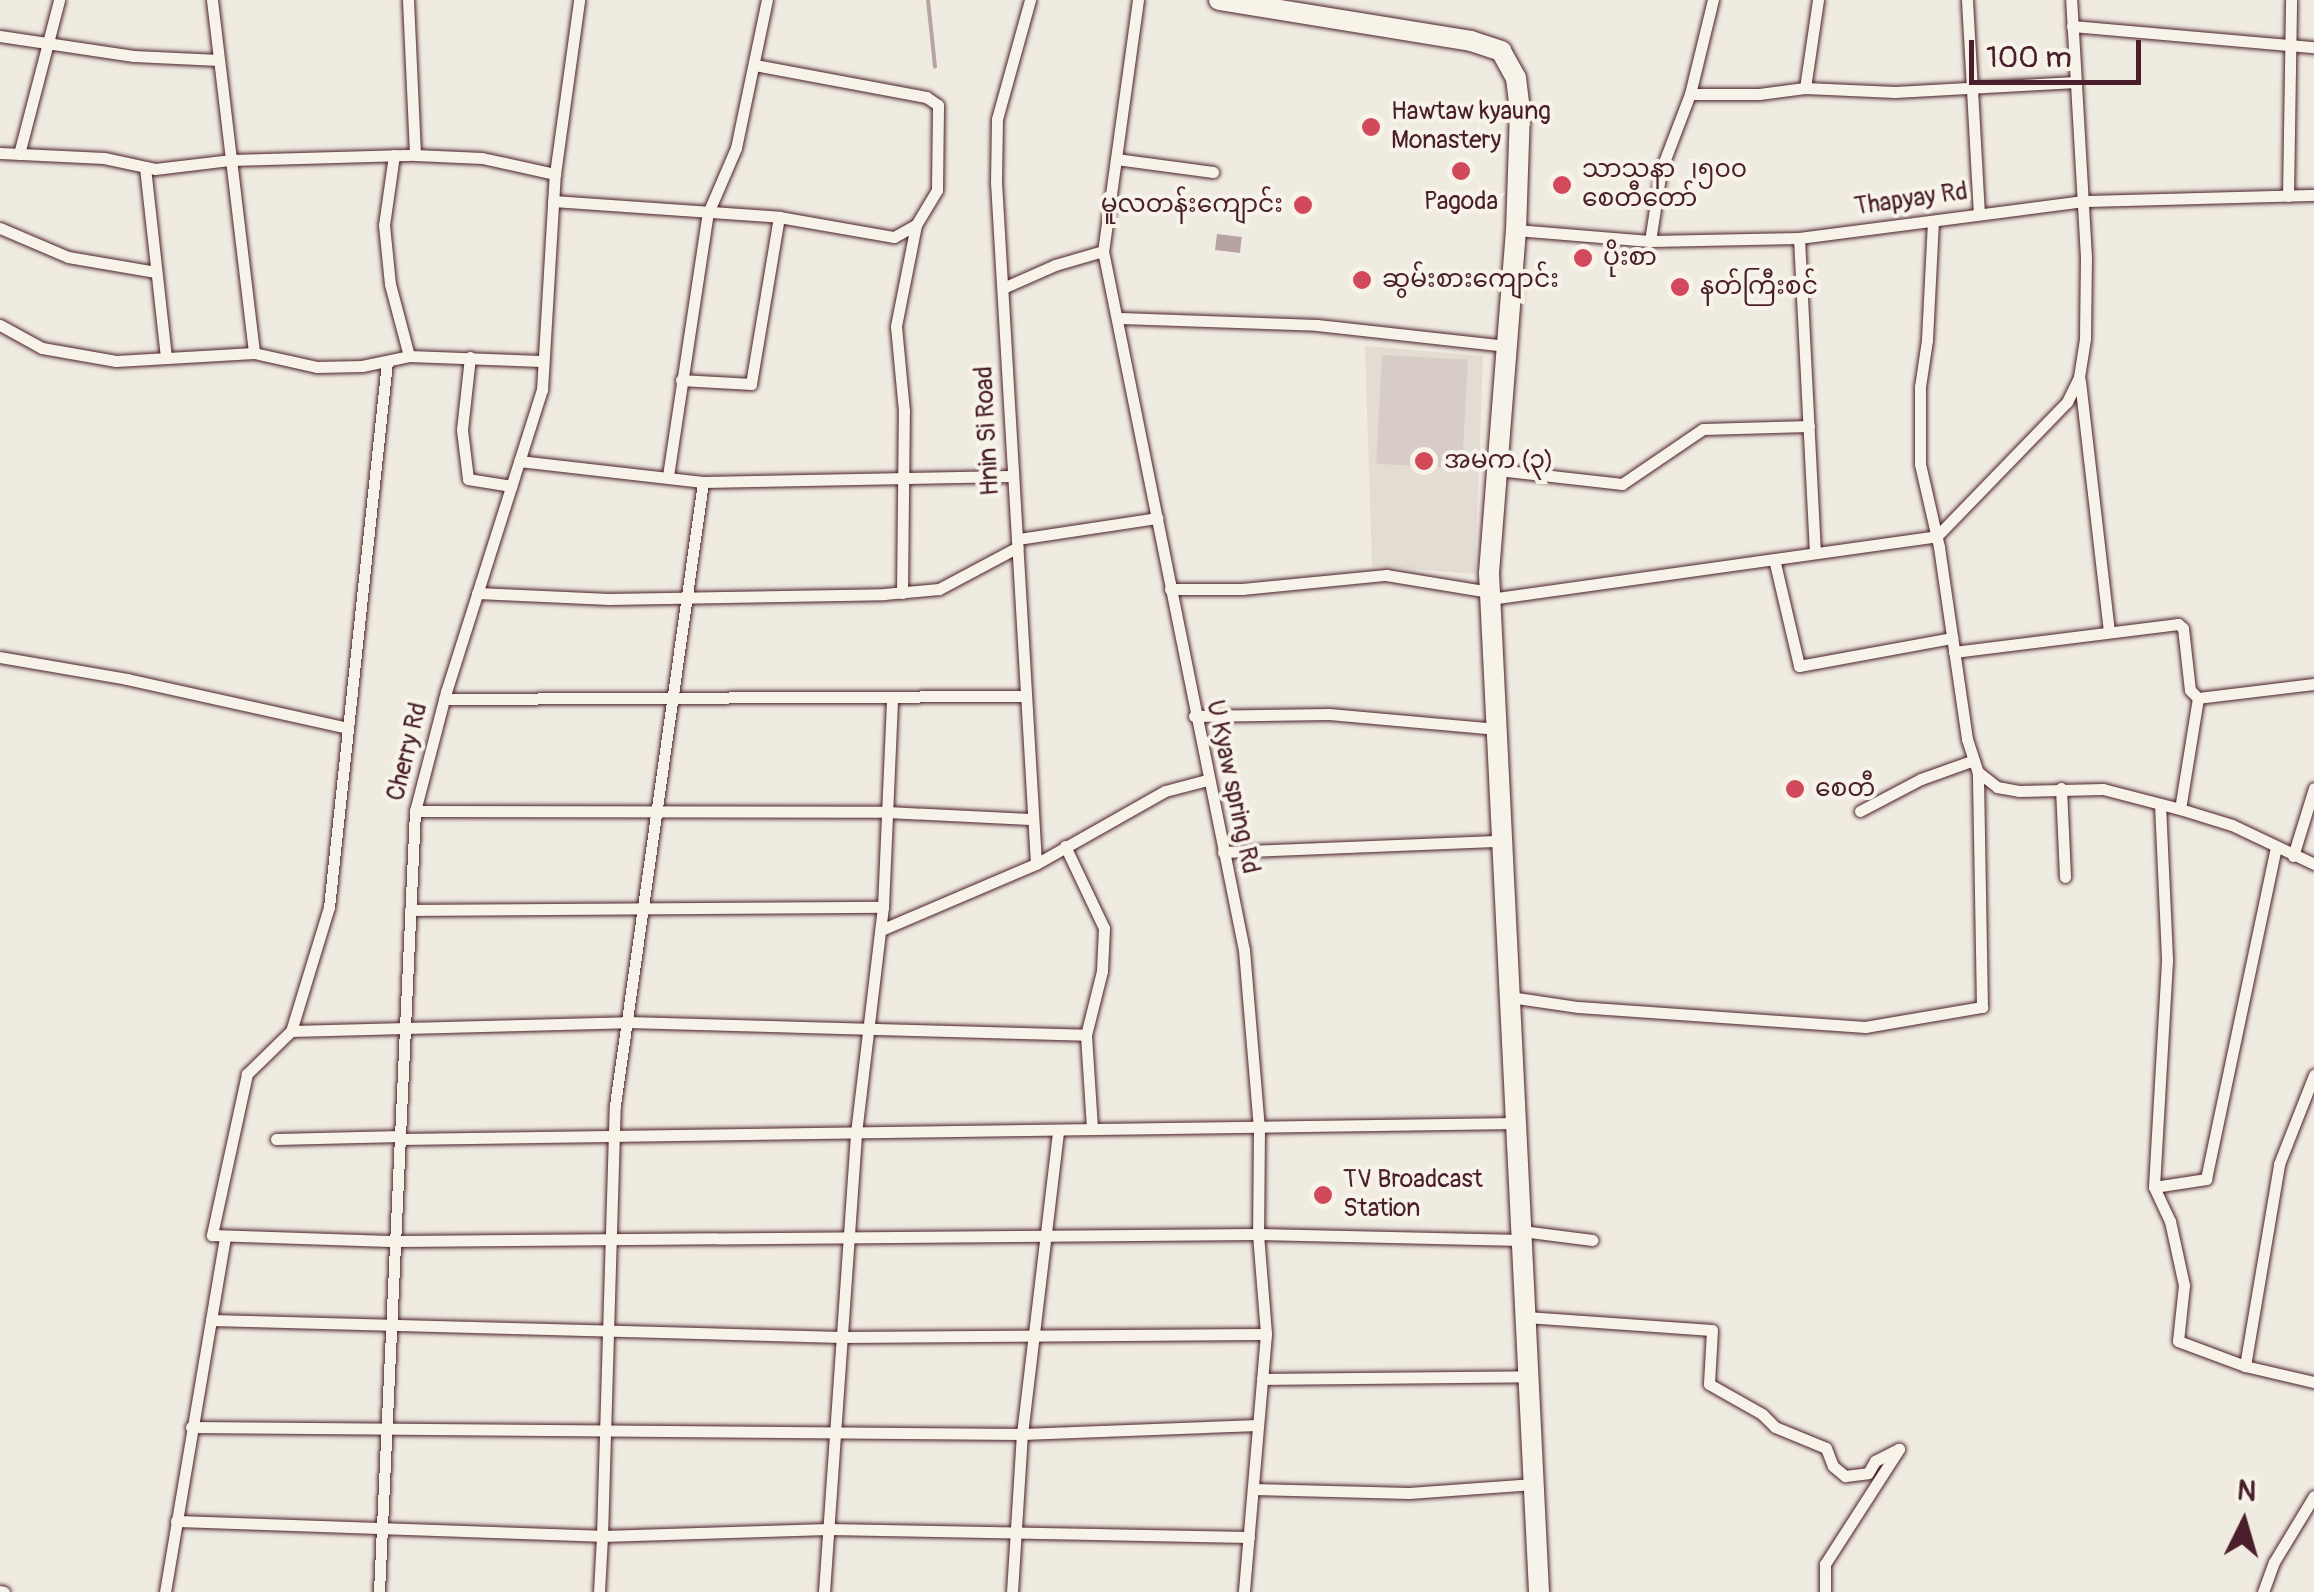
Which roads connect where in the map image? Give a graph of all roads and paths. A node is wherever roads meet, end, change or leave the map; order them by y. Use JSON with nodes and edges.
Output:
{"nodes":[{"id":1,"x":58,"y":0,"type":"edge"},
{"id":2,"x":212,"y":0,"type":"edge"},
{"id":3,"x":408,"y":0,"type":"edge"},
{"id":4,"x":579,"y":0,"type":"edge"},
{"id":5,"x":768,"y":0,"type":"edge"},
{"id":6,"x":1030,"y":0,"type":"edge"},
{"id":7,"x":1138,"y":0,"type":"edge"},
{"id":8,"x":1219,"y":0,"type":"edge"},
{"id":9,"x":1713,"y":0,"type":"edge"},
{"id":10,"x":1818,"y":0,"type":"edge"},
{"id":11,"x":1967,"y":0,"type":"edge"},
{"id":12,"x":2070,"y":0,"type":"edge"},
{"id":13,"x":2291,"y":0,"type":"edge"},
{"id":14,"x":2072,"y":26,"type":"junction"},
{"id":15,"x":0,"y":36,"type":"edge"},
{"id":16,"x":46,"y":43,"type":"junction"},
{"id":17,"x":2294,"y":45,"type":"junction"},
{"id":18,"x":2314,"y":46,"type":"edge"},
{"id":19,"x":219,"y":60,"type":"junction"},
{"id":20,"x":755,"y":65,"type":"junction"},
{"id":21,"x":2076,"y":82,"type":"junction"},
{"id":22,"x":1806,"y":88,"type":"junction"},
{"id":23,"x":1972,"y":88,"type":"junction"},
{"id":24,"x":1690,"y":94,"type":"junction"},
{"id":25,"x":0,"y":153,"type":"edge"},
{"id":26,"x":19,"y":154,"type":"junction"},
{"id":27,"x":394,"y":155,"type":"junction"},
{"id":28,"x":415,"y":155,"type":"junction"},
{"id":29,"x":1116,"y":159,"type":"junction"},
{"id":30,"x":231,"y":160,"type":"junction"},
{"id":31,"x":145,"y":167,"type":"junction"},
{"id":32,"x":1213,"y":172,"type":"dead end"},
{"id":33,"x":555,"y":174,"type":"junction"},
{"id":34,"x":2314,"y":195,"type":"edge"},
{"id":35,"x":2288,"y":196,"type":"junction"},
{"id":36,"x":553,"y":200,"type":"junction"},
{"id":37,"x":2084,"y":201,"type":"junction"},
{"id":38,"x":708,"y":212,"type":"junction"},
{"id":39,"x":1979,"y":212,"type":"junction"},
{"id":40,"x":779,"y":217,"type":"junction"},
{"id":41,"x":1934,"y":221,"type":"junction"},
{"id":42,"x":916,"y":225,"type":"junction"},
{"id":43,"x":0,"y":228,"type":"edge"},
{"id":44,"x":1516,"y":230,"type":"junction"},
{"id":45,"x":1799,"y":238,"type":"junction"},
{"id":46,"x":1650,"y":242,"type":"junction"},
{"id":47,"x":1103,"y":251,"type":"junction"},
{"id":48,"x":156,"y":272,"type":"junction"},
{"id":49,"x":1003,"y":288,"type":"junction"},
{"id":50,"x":1120,"y":318,"type":"junction"},
{"id":51,"x":0,"y":325,"type":"edge"},
{"id":52,"x":1508,"y":346,"type":"junction"},
{"id":53,"x":254,"y":353,"type":"junction"},
{"id":54,"x":409,"y":356,"type":"junction"},
{"id":55,"x":470,"y":357,"type":"junction"},
{"id":56,"x":166,"y":358,"type":"junction"},
{"id":57,"x":541,"y":361,"type":"junction"},
{"id":58,"x":388,"y":362,"type":"junction"},
{"id":59,"x":2079,"y":376,"type":"junction"},
{"id":60,"x":682,"y":380,"type":"junction"},
{"id":61,"x":1810,"y":426,"type":"junction"},
{"id":62,"x":519,"y":460,"type":"junction"},
{"id":63,"x":1498,"y":470,"type":"junction"},
{"id":64,"x":668,"y":476,"type":"junction"},
{"id":65,"x":1010,"y":476,"type":"junction"},
{"id":66,"x":905,"y":478,"type":"junction"},
{"id":67,"x":703,"y":482,"type":"junction"},
{"id":68,"x":511,"y":486,"type":"junction"},
{"id":69,"x":1157,"y":518,"type":"junction"},
{"id":70,"x":1937,"y":536,"type":"junction"},
{"id":71,"x":1018,"y":543,"type":"junction"},
{"id":72,"x":1815,"y":553,"type":"junction"},
{"id":73,"x":1774,"y":560,"type":"junction"},
{"id":74,"x":1170,"y":589,"type":"junction"},
{"id":75,"x":477,"y":593,"type":"junction"},
{"id":76,"x":902,"y":593,"type":"junction"},
{"id":77,"x":1490,"y":595,"type":"junction"},
{"id":78,"x":686,"y":597,"type":"junction"},
{"id":79,"x":2109,"y":631,"type":"junction"},
{"id":80,"x":1952,"y":638,"type":"junction"},
{"id":81,"x":1954,"y":652,"type":"junction"},
{"id":82,"x":0,"y":657,"type":"edge"},
{"id":83,"x":2314,"y":684,"type":"edge"},
{"id":84,"x":1026,"y":696,"type":"junction"},
{"id":85,"x":2198,"y":698,"type":"junction"},
{"id":86,"x":444,"y":700,"type":"junction"},
{"id":87,"x":672,"y":700,"type":"junction"},
{"id":88,"x":892,"y":700,"type":"junction"},
{"id":89,"x":1194,"y":716,"type":"junction"},
{"id":90,"x":348,"y":728,"type":"junction"},
{"id":91,"x":1497,"y":729,"type":"junction"},
{"id":92,"x":1976,"y":766,"type":"junction"},
{"id":93,"x":1208,"y":780,"type":"junction"},
{"id":94,"x":2060,"y":788,"type":"junction"},
{"id":95,"x":2314,"y":788,"type":"edge"},
{"id":96,"x":2160,"y":804,"type":"junction"},
{"id":97,"x":2180,"y":809,"type":"junction"},
{"id":98,"x":415,"y":811,"type":"junction"},
{"id":99,"x":1860,"y":811,"type":"dead end"},
{"id":100,"x":887,"y":812,"type":"junction"},
{"id":101,"x":656,"y":814,"type":"junction"},
{"id":102,"x":1030,"y":819,"type":"junction"},
{"id":103,"x":1502,"y":841,"type":"junction"},
{"id":104,"x":1065,"y":846,"type":"junction"},
{"id":105,"x":2276,"y":847,"type":"junction"},
{"id":106,"x":1223,"y":852,"type":"junction"},
{"id":107,"x":2293,"y":856,"type":"junction"},
{"id":108,"x":1036,"y":864,"type":"junction"},
{"id":109,"x":2314,"y":864,"type":"edge"},
{"id":110,"x":2065,"y":877,"type":"dead end"},
{"id":111,"x":643,"y":906,"type":"junction"},
{"id":112,"x":883,"y":907,"type":"junction"},
{"id":113,"x":410,"y":910,"type":"junction"},
{"id":114,"x":880,"y":930,"type":"junction"},
{"id":115,"x":1510,"y":998,"type":"junction"},
{"id":116,"x":626,"y":1022,"type":"junction"},
{"id":117,"x":406,"y":1027,"type":"junction"},
{"id":118,"x":291,"y":1031,"type":"junction"},
{"id":119,"x":868,"y":1032,"type":"junction"},
{"id":120,"x":1086,"y":1035,"type":"junction"},
{"id":121,"x":2314,"y":1076,"type":"edge"},
{"id":122,"x":1516,"y":1123,"type":"junction"},
{"id":123,"x":1259,"y":1127,"type":"junction"},
{"id":124,"x":1092,"y":1129,"type":"junction"},
{"id":125,"x":1058,"y":1130,"type":"junction"},
{"id":126,"x":856,"y":1133,"type":"junction"},
{"id":127,"x":614,"y":1136,"type":"junction"},
{"id":128,"x":401,"y":1138,"type":"junction"},
{"id":129,"x":276,"y":1139,"type":"dead end"},
{"id":130,"x":2154,"y":1187,"type":"junction"},
{"id":131,"x":1258,"y":1234,"type":"junction"},
{"id":132,"x":1522,"y":1235,"type":"junction"},
{"id":133,"x":225,"y":1236,"type":"junction"},
{"id":134,"x":1044,"y":1237,"type":"junction"},
{"id":135,"x":848,"y":1240,"type":"junction"},
{"id":136,"x":1592,"y":1240,"type":"dead end"},
{"id":137,"x":397,"y":1241,"type":"junction"},
{"id":138,"x":611,"y":1241,"type":"junction"},
{"id":139,"x":1526,"y":1317,"type":"junction"},
{"id":140,"x":211,"y":1320,"type":"junction"},
{"id":141,"x":392,"y":1328,"type":"junction"},
{"id":142,"x":608,"y":1332,"type":"junction"},
{"id":143,"x":1266,"y":1334,"type":"junction"},
{"id":144,"x":1033,"y":1336,"type":"junction"},
{"id":145,"x":842,"y":1337,"type":"junction"},
{"id":146,"x":2245,"y":1366,"type":"junction"},
{"id":147,"x":1529,"y":1376,"type":"junction"},
{"id":148,"x":1262,"y":1379,"type":"junction"},
{"id":149,"x":2314,"y":1382,"type":"edge"},
{"id":150,"x":1258,"y":1425,"type":"junction"},
{"id":151,"x":191,"y":1427,"type":"junction"},
{"id":152,"x":387,"y":1428,"type":"junction"},
{"id":153,"x":604,"y":1431,"type":"junction"},
{"id":154,"x":835,"y":1433,"type":"junction"},
{"id":155,"x":1022,"y":1434,"type":"junction"},
{"id":156,"x":1534,"y":1484,"type":"junction"},
{"id":157,"x":1253,"y":1489,"type":"junction"},
{"id":158,"x":2314,"y":1496,"type":"edge"},
{"id":159,"x":176,"y":1521,"type":"junction"},
{"id":160,"x":382,"y":1526,"type":"junction"},
{"id":161,"x":828,"y":1529,"type":"junction"},
{"id":162,"x":1016,"y":1531,"type":"junction"},
{"id":163,"x":602,"y":1536,"type":"junction"},
{"id":164,"x":1249,"y":1536,"type":"junction"},
{"id":165,"x":164,"y":1592,"type":"edge"},
{"id":166,"x":379,"y":1592,"type":"edge"},
{"id":167,"x":599,"y":1592,"type":"edge"},
{"id":168,"x":824,"y":1592,"type":"edge"},
{"id":169,"x":1012,"y":1592,"type":"edge"},
{"id":170,"x":1244,"y":1592,"type":"edge"},
{"id":171,"x":1539,"y":1592,"type":"edge"},
{"id":172,"x":1825,"y":1592,"type":"edge"},
{"id":173,"x":2263,"y":1592,"type":"edge"}],
"edges":[{"from":1,"to":16,"type":"street"},
{"from":2,"to":19,"type":"street"},
{"from":3,"to":28,"type":"street"},
{"from":4,"to":33,"type":"street","name":"Cherry Rd"},
{"from":5,"to":20,"type":"street"},
{"from":6,"to":49,"type":"street","name":"Hnin Si Road"},
{"from":7,"to":29,"type":"street","name":"U Kyaw spring Rd"},
{"from":8,"to":44,"type":"highway"},
{"from":9,"to":24,"type":"street"},
{"from":10,"to":22,"type":"street"},
{"from":11,"to":23,"type":"street"},
{"from":12,"to":14,"type":"street"},
{"from":13,"to":17,"type":"street"},
{"from":14,"to":17,"type":"street"},
{"from":14,"to":21,"type":"street"},
{"from":15,"to":16,"type":"street"},
{"from":16,"to":19,"type":"street"},
{"from":16,"to":26,"type":"street"},
{"from":17,"to":18,"type":"street"},
{"from":17,"to":35,"type":"street"},
{"from":19,"to":30,"type":"street"},
{"from":20,"to":38,"type":"street"},
{"from":20,"to":42,"type":"street"},
{"from":21,"to":23,"type":"street"},
{"from":21,"to":37,"type":"street"},
{"from":22,"to":23,"type":"street"},
{"from":22,"to":24,"type":"street"},
{"from":23,"to":39,"type":"street"},
{"from":24,"to":46,"type":"street"},
{"from":25,"to":26,"type":"street"},
{"from":26,"to":31,"type":"street"},
{"from":27,"to":28,"type":"street"},
{"from":27,"to":30,"type":"street"},
{"from":27,"to":54,"type":"street"},
{"from":28,"to":33,"type":"street"},
{"from":29,"to":32,"type":"street"},
{"from":29,"to":47,"type":"street","name":"U Kyaw spring Rd"},
{"from":30,"to":31,"type":"street"},
{"from":30,"to":53,"type":"street"},
{"from":31,"to":48,"type":"street"},
{"from":33,"to":36,"type":"street","name":"Cherry Rd"},
{"from":34,"to":35,"type":"street","name":"Thapyay Rd"},
{"from":35,"to":37,"type":"street","name":"Thapyay Rd"},
{"from":36,"to":38,"type":"street"},
{"from":36,"to":57,"type":"street","name":"Cherry Rd"},
{"from":37,"to":39,"type":"street","name":"Thapyay Rd"},
{"from":37,"to":59,"type":"street"},
{"from":38,"to":40,"type":"street"},
{"from":38,"to":60,"type":"street"},
{"from":39,"to":41,"type":"street","name":"Thapyay Rd"},
{"from":40,"to":42,"type":"street"},
{"from":40,"to":60,"type":"street"},
{"from":41,"to":45,"type":"street","name":"Thapyay Rd"},
{"from":41,"to":70,"type":"street"},
{"from":42,"to":66,"type":"street"},
{"from":43,"to":48,"type":"street"},
{"from":44,"to":46,"type":"street","name":"Thapyay Rd"},
{"from":44,"to":52,"type":"highway"},
{"from":45,"to":46,"type":"street","name":"Thapyay Rd"},
{"from":45,"to":61,"type":"street"},
{"from":47,"to":49,"type":"street"},
{"from":47,"to":50,"type":"street","name":"U Kyaw spring Rd"},
{"from":48,"to":56,"type":"street"},
{"from":49,"to":65,"type":"street","name":"Hnin Si Road"},
{"from":50,"to":52,"type":"street"},
{"from":50,"to":69,"type":"street","name":"U Kyaw spring Rd"},
{"from":51,"to":56,"type":"street"},
{"from":52,"to":63,"type":"highway"},
{"from":53,"to":56,"type":"street"},
{"from":53,"to":58,"type":"street"},
{"from":54,"to":55,"type":"street"},
{"from":54,"to":58,"type":"street"},
{"from":55,"to":57,"type":"street"},
{"from":55,"to":68,"type":"street"},
{"from":57,"to":62,"type":"street","name":"Cherry Rd"},
{"from":58,"to":90,"type":"street"},
{"from":59,"to":70,"type":"street"},
{"from":59,"to":79,"type":"street"},
{"from":60,"to":64,"type":"street"},
{"from":61,"to":63,"type":"street"},
{"from":61,"to":72,"type":"street"},
{"from":62,"to":64,"type":"street"},
{"from":62,"to":68,"type":"street","name":"Cherry Rd"},
{"from":63,"to":77,"type":"highway"},
{"from":64,"to":67,"type":"street"},
{"from":65,"to":66,"type":"street"},
{"from":65,"to":71,"type":"street","name":"Hnin Si Road"},
{"from":66,"to":67,"type":"street"},
{"from":66,"to":76,"type":"street"},
{"from":67,"to":78,"type":"street"},
{"from":68,"to":75,"type":"street","name":"Cherry Rd"},
{"from":69,"to":71,"type":"street"},
{"from":69,"to":74,"type":"street","name":"U Kyaw spring Rd"},
{"from":70,"to":72,"type":"street"},
{"from":70,"to":80,"type":"street"},
{"from":71,"to":76,"type":"street"},
{"from":71,"to":84,"type":"street","name":"Hnin Si Road"},
{"from":72,"to":73,"type":"street"},
{"from":73,"to":77,"type":"street"},
{"from":73,"to":80,"type":"street"},
{"from":74,"to":77,"type":"street"},
{"from":74,"to":89,"type":"street","name":"U Kyaw spring Rd"},
{"from":75,"to":78,"type":"street"},
{"from":75,"to":86,"type":"street","name":"Cherry Rd"},
{"from":76,"to":78,"type":"street"},
{"from":77,"to":91,"type":"highway"},
{"from":78,"to":87,"type":"street"},
{"from":79,"to":81,"type":"street"},
{"from":79,"to":85,"type":"street"},
{"from":80,"to":81,"type":"street"},
{"from":81,"to":92,"type":"street"},
{"from":82,"to":90,"type":"street"},
{"from":83,"to":85,"type":"street"},
{"from":84,"to":88,"type":"street"},
{"from":84,"to":102,"type":"street","name":"Hnin Si Road"},
{"from":85,"to":97,"type":"street"},
{"from":86,"to":87,"type":"street"},
{"from":86,"to":98,"type":"street","name":"Cherry Rd"},
{"from":87,"to":88,"type":"street"},
{"from":87,"to":101,"type":"street"},
{"from":88,"to":100,"type":"street"},
{"from":89,"to":91,"type":"street"},
{"from":89,"to":93,"type":"street","name":"U Kyaw spring Rd"},
{"from":90,"to":118,"type":"street"},
{"from":91,"to":103,"type":"highway"},
{"from":92,"to":94,"type":"street"},
{"from":92,"to":99,"type":"street"},
{"from":92,"to":115,"type":"street"},
{"from":93,"to":104,"type":"street"},
{"from":93,"to":106,"type":"street","name":"U Kyaw spring Rd"},
{"from":94,"to":96,"type":"street"},
{"from":94,"to":110,"type":"street"},
{"from":95,"to":107,"type":"street"},
{"from":96,"to":97,"type":"street"},
{"from":96,"to":130,"type":"street"},
{"from":97,"to":105,"type":"street"},
{"from":98,"to":101,"type":"street"},
{"from":98,"to":113,"type":"street","name":"Cherry Rd"},
{"from":100,"to":101,"type":"street"},
{"from":100,"to":102,"type":"street"},
{"from":100,"to":112,"type":"street"},
{"from":101,"to":111,"type":"street"},
{"from":102,"to":108,"type":"street","name":"Hnin Si Road"},
{"from":103,"to":106,"type":"street"},
{"from":103,"to":115,"type":"highway"},
{"from":104,"to":108,"type":"street"},
{"from":104,"to":120,"type":"street"},
{"from":105,"to":107,"type":"street"},
{"from":105,"to":130,"type":"street"},
{"from":106,"to":123,"type":"street","name":"U Kyaw spring Rd"},
{"from":107,"to":109,"type":"street"},
{"from":108,"to":114,"type":"street"},
{"from":111,"to":112,"type":"street"},
{"from":111,"to":113,"type":"street"},
{"from":111,"to":116,"type":"street"},
{"from":112,"to":114,"type":"street"},
{"from":113,"to":117,"type":"street","name":"Cherry Rd"},
{"from":114,"to":119,"type":"street"},
{"from":115,"to":122,"type":"highway"},
{"from":116,"to":117,"type":"street"},
{"from":116,"to":119,"type":"street"},
{"from":116,"to":127,"type":"street"},
{"from":117,"to":118,"type":"street"},
{"from":117,"to":128,"type":"street","name":"Cherry Rd"},
{"from":118,"to":133,"type":"street"},
{"from":119,"to":120,"type":"street"},
{"from":119,"to":126,"type":"street"},
{"from":120,"to":124,"type":"street"},
{"from":121,"to":146,"type":"street"},
{"from":122,"to":123,"type":"street"},
{"from":122,"to":132,"type":"highway"},
{"from":123,"to":124,"type":"street"},
{"from":123,"to":131,"type":"street","name":"U Kyaw spring Rd"},
{"from":124,"to":125,"type":"street"},
{"from":125,"to":126,"type":"street"},
{"from":125,"to":134,"type":"street"},
{"from":126,"to":127,"type":"street"},
{"from":126,"to":135,"type":"street"},
{"from":127,"to":128,"type":"street"},
{"from":127,"to":138,"type":"street"},
{"from":128,"to":129,"type":"street"},
{"from":128,"to":137,"type":"street","name":"Cherry Rd"},
{"from":130,"to":146,"type":"street"},
{"from":131,"to":132,"type":"street"},
{"from":131,"to":134,"type":"street"},
{"from":131,"to":143,"type":"street","name":"U Kyaw spring Rd"},
{"from":132,"to":136,"type":"street"},
{"from":132,"to":139,"type":"highway"},
{"from":133,"to":137,"type":"street"},
{"from":133,"to":140,"type":"street"},
{"from":134,"to":135,"type":"street"},
{"from":134,"to":144,"type":"street"},
{"from":135,"to":138,"type":"street"},
{"from":135,"to":145,"type":"street"},
{"from":137,"to":138,"type":"street"},
{"from":137,"to":141,"type":"street","name":"Cherry Rd"},
{"from":138,"to":142,"type":"street"},
{"from":139,"to":147,"type":"highway"},
{"from":139,"to":172,"type":"street"},
{"from":140,"to":141,"type":"street"},
{"from":140,"to":151,"type":"street"},
{"from":141,"to":142,"type":"street"},
{"from":141,"to":152,"type":"street","name":"Cherry Rd"},
{"from":142,"to":145,"type":"street"},
{"from":142,"to":153,"type":"street"},
{"from":143,"to":144,"type":"street"},
{"from":143,"to":148,"type":"street","name":"U Kyaw spring Rd"},
{"from":144,"to":145,"type":"street"},
{"from":144,"to":155,"type":"street"},
{"from":145,"to":154,"type":"street"},
{"from":146,"to":149,"type":"street"},
{"from":147,"to":148,"type":"street"},
{"from":147,"to":156,"type":"highway"},
{"from":148,"to":150,"type":"street","name":"U Kyaw spring Rd"},
{"from":150,"to":155,"type":"street"},
{"from":150,"to":157,"type":"street","name":"U Kyaw spring Rd"},
{"from":151,"to":152,"type":"street"},
{"from":151,"to":159,"type":"street"},
{"from":152,"to":153,"type":"street"},
{"from":152,"to":160,"type":"street","name":"Cherry Rd"},
{"from":153,"to":154,"type":"street"},
{"from":153,"to":163,"type":"street"},
{"from":154,"to":155,"type":"street"},
{"from":154,"to":161,"type":"street"},
{"from":155,"to":162,"type":"street"},
{"from":156,"to":157,"type":"street"},
{"from":156,"to":171,"type":"highway"},
{"from":157,"to":164,"type":"street","name":"U Kyaw spring Rd"},
{"from":158,"to":173,"type":"street"},
{"from":159,"to":160,"type":"street"},
{"from":159,"to":165,"type":"street"},
{"from":160,"to":163,"type":"street"},
{"from":160,"to":166,"type":"street","name":"Cherry Rd"},
{"from":161,"to":162,"type":"street"},
{"from":161,"to":163,"type":"street"},
{"from":161,"to":168,"type":"street"},
{"from":162,"to":164,"type":"street"},
{"from":162,"to":169,"type":"street"},
{"from":163,"to":167,"type":"street"},
{"from":164,"to":170,"type":"street","name":"U Kyaw spring Rd"}]}
